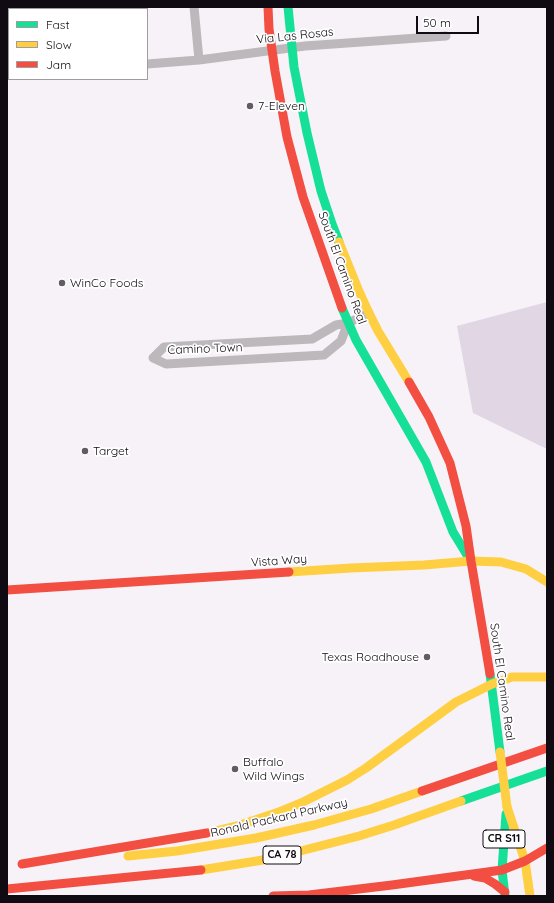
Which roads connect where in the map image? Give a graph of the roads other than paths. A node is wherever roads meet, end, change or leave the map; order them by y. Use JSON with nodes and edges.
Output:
{"nodes":[{"id":1,"x":194,"y":7,"type":"edge"},
{"id":2,"x":268,"y":7,"type":"edge"},
{"id":3,"x":288,"y":7,"type":"edge"},
{"id":4,"x":446,"y":36,"type":"dead end"},
{"id":5,"x":292,"y":48,"type":"junction"},
{"id":6,"x":272,"y":51,"type":"junction"},
{"id":7,"x":199,"y":60,"type":"junction"},
{"id":8,"x":148,"y":64,"type":"edge"},
{"id":9,"x":368,"y":313,"type":"junction"},
{"id":10,"x":348,"y":323,"type":"junction"},
{"id":11,"x":471,"y":561,"type":"junction"},
{"id":12,"x":547,"y":582,"type":"edge"},
{"id":13,"x":7,"y":590,"type":"edge"},
{"id":14,"x":547,"y":677,"type":"edge"},
{"id":15,"x":492,"y":684,"type":"junction"},
{"id":16,"x":547,"y":748,"type":"edge"},
{"id":17,"x":547,"y":771,"type":"edge"},
{"id":18,"x":507,"y":808,"type":"junction"},
{"id":19,"x":547,"y":848,"type":"edge"},
{"id":20,"x":525,"y":861,"type":"junction"},
{"id":21,"x":502,"y":870,"type":"junction"},
{"id":22,"x":470,"y":875,"type":"junction"},
{"id":23,"x":7,"y":888,"type":"edge"},
{"id":24,"x":529,"y":892,"type":"edge"},
{"id":25,"x":505,"y":894,"type":"edge"},
{"id":26,"x":7,"y":895,"type":"edge"},
{"id":27,"x":31,"y":895,"type":"edge"},
{"id":28,"x":273,"y":896,"type":"edge"}],
"edges":[{"from":1,"to":7,"type":"street"},
{"from":2,"to":6,"type":"main road","name":"South El Camino Real"},
{"from":3,"to":5,"type":"main road","name":"South El Camino Real"},
{"from":4,"to":5,"type":"street","name":"Via Las Rosas"},
{"from":5,"to":6,"type":"street","name":"Via Las Rosas"},
{"from":5,"to":9,"type":"main road","name":"South El Camino Real"},
{"from":6,"to":7,"type":"street","name":"Via Las Rosas"},
{"from":6,"to":10,"type":"main road","name":"South El Camino Real"},
{"from":7,"to":8,"type":"street","name":"Via Las Rosas"},
{"from":9,"to":10,"type":"street","name":"Camino Town"},
{"from":9,"to":11,"type":"main road","name":"South El Camino Real"},
{"from":10,"to":10,"type":"street","name":"Camino Town"},
{"from":10,"to":11,"type":"main road","name":"South El Camino Real"},
{"from":11,"to":12,"type":"main road","name":"Vista Way"},
{"from":11,"to":13,"type":"main road","name":"Vista Way"},
{"from":11,"to":15,"type":"main road","name":"South El Camino Real"},
{"from":14,"to":15,"type":"main road"},
{"from":15,"to":16,"type":"main road","name":"Ronald Packard Parkway","number":"CA 78"},
{"from":15,"to":18,"type":"main road","name":"South El Camino Real","number":"CR S11","bridge":true},
{"from":17,"to":23,"type":"main road","number":"CA 78"},
{"from":18,"to":20,"type":"main road","number":"CR S11"},
{"from":18,"to":21,"type":"main road","number":"CR S11"},
{"from":19,"to":20,"type":"main road"},
{"from":20,"to":21,"type":"main road"},
{"from":20,"to":24,"type":"main road","number":"CR S11"},
{"from":21,"to":22,"type":"main road"},
{"from":21,"to":25,"type":"main road","number":"CR S11"},
{"from":22,"to":25,"type":"main road"},
{"from":22,"to":28,"type":"main road"},
{"from":26,"to":27,"type":"main road"}]}
